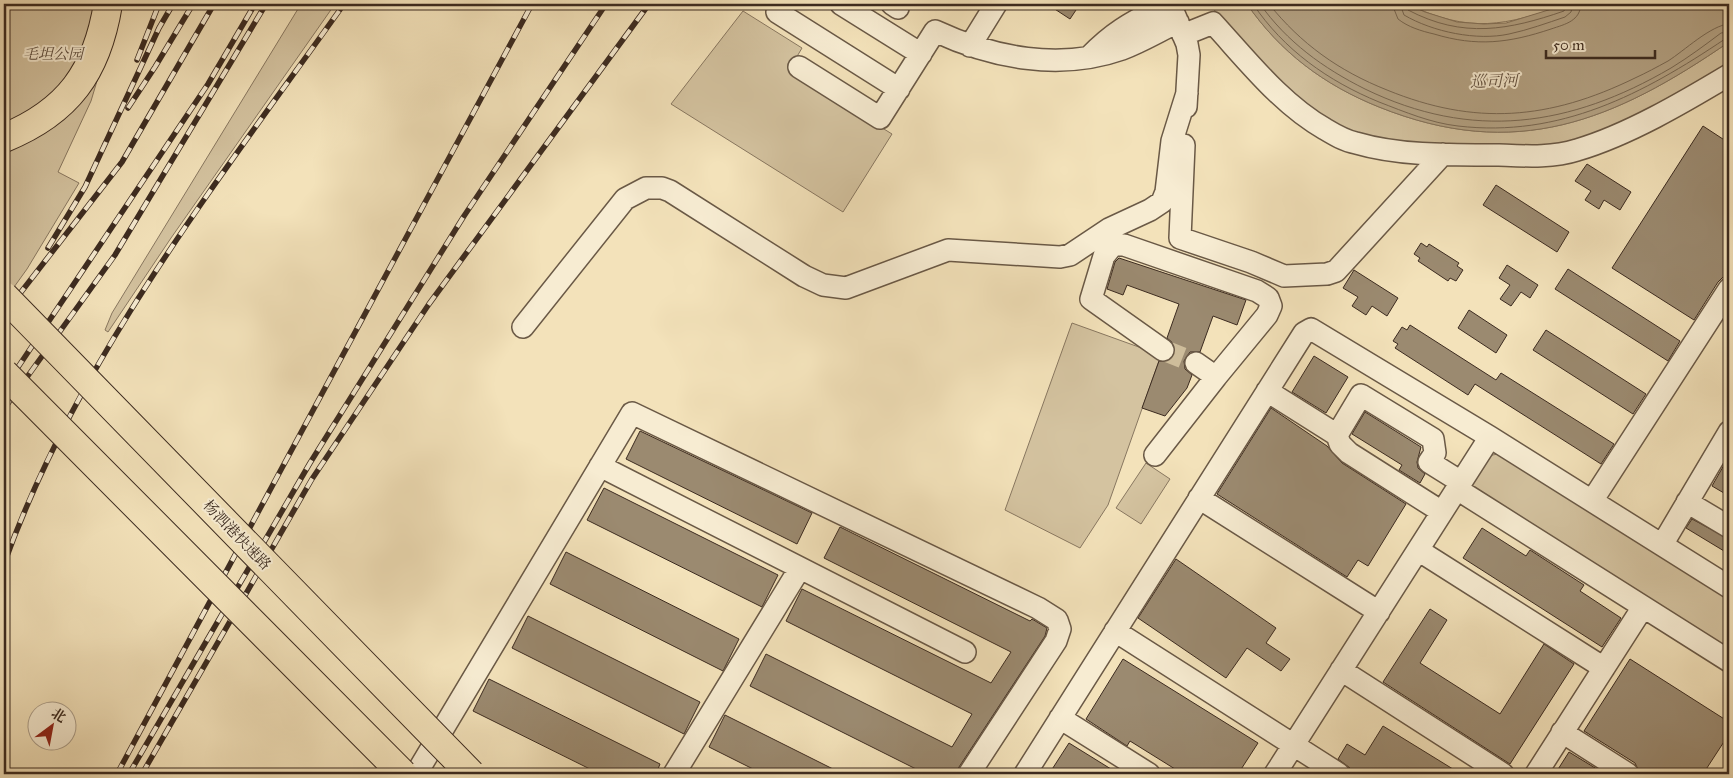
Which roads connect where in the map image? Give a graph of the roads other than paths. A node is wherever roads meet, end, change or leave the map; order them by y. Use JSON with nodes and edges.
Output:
{"nodes":[{"id":1,"x":108,"y":4,"type":"edge"},
{"id":2,"x":783,"y":4,"type":"edge"},
{"id":3,"x":841,"y":4,"type":"edge"},
{"id":4,"x":996,"y":4,"type":"edge"},
{"id":5,"x":1174,"y":16,"type":"edge"},
{"id":6,"x":970,"y":46,"type":"junction"},
{"id":7,"x":921,"y":54,"type":"junction"},
{"id":8,"x":799,"y":67,"type":"dead end"},
{"id":9,"x":1729,"y":75,"type":"edge"},
{"id":10,"x":899,"y":89,"type":"junction"},
{"id":11,"x":1187,"y":93,"type":"junction"},
{"id":12,"x":4,"y":138,"type":"edge"},
{"id":13,"x":1443,"y":154,"type":"junction"},
{"id":14,"x":1189,"y":241,"type":"junction"},
{"id":15,"x":1182,"y":265,"type":"junction"},
{"id":16,"x":1284,"y":276,"type":"junction"},
{"id":17,"x":1729,"y":289,"type":"edge"},
{"id":18,"x":4,"y":296,"type":"edge"},
{"id":19,"x":1268,"y":298,"type":"junction"},
{"id":20,"x":523,"y":327,"type":"dead end"},
{"id":21,"x":1163,"y":350,"type":"tunnel mouth"},
{"id":22,"x":1196,"y":363,"type":"tunnel mouth"},
{"id":23,"x":4,"y":373,"type":"edge"},
{"id":24,"x":1216,"y":377,"type":"junction"},
{"id":25,"x":1267,"y":391,"type":"junction"},
{"id":26,"x":1337,"y":435,"type":"junction"},
{"id":27,"x":1490,"y":437,"type":"junction"},
{"id":28,"x":1726,"y":443,"type":"edge"},
{"id":29,"x":1155,"y":455,"type":"dead end"},
{"id":30,"x":600,"y":466,"type":"junction"},
{"id":31,"x":1459,"y":486,"type":"junction"},
{"id":32,"x":1199,"y":498,"type":"junction"},
{"id":33,"x":1592,"y":501,"type":"junction"},
{"id":34,"x":1687,"y":502,"type":"junction"},
{"id":35,"x":1442,"y":512,"type":"junction"},
{"id":36,"x":1729,"y":527,"type":"edge"},
{"id":37,"x":1662,"y":545,"type":"junction"},
{"id":38,"x":1418,"y":550,"type":"junction"},
{"id":39,"x":800,"y":568,"type":"junction"},
{"id":40,"x":1729,"y":587,"type":"edge"},
{"id":41,"x":1643,"y":606,"type":"junction"},
{"id":42,"x":1379,"y":612,"type":"junction"},
{"id":43,"x":1116,"y":631,"type":"junction"},
{"id":44,"x":965,"y":652,"type":"dead end"},
{"id":45,"x":1729,"y":661,"type":"edge"},
{"id":46,"x":1604,"y":668,"type":"junction"},
{"id":47,"x":1342,"y":670,"type":"junction"},
{"id":48,"x":1060,"y":718,"type":"junction"},
{"id":49,"x":1562,"y":732,"type":"junction"},
{"id":50,"x":1294,"y":745,"type":"junction"},
{"id":51,"x":403,"y":774,"type":"edge"},
{"id":52,"x":416,"y":774,"type":"edge"},
{"id":53,"x":471,"y":774,"type":"edge"},
{"id":54,"x":674,"y":774,"type":"edge"},
{"id":55,"x":969,"y":774,"type":"edge"},
{"id":56,"x":1025,"y":774,"type":"edge"},
{"id":57,"x":1149,"y":774,"type":"edge"},
{"id":58,"x":1275,"y":774,"type":"edge"},
{"id":59,"x":1339,"y":774,"type":"edge"},
{"id":60,"x":1503,"y":774,"type":"edge"},
{"id":61,"x":1536,"y":774,"type":"edge"},
{"id":62,"x":1628,"y":774,"type":"edge"}],
"edges":[{"from":1,"to":12,"type":"highway"},
{"from":2,"to":10,"type":"street"},
{"from":3,"to":7,"type":"street"},
{"from":4,"to":6,"type":"street"},
{"from":5,"to":6,"type":"street"},
{"from":5,"to":11,"type":"street"},
{"from":5,"to":13,"type":"street"},
{"from":6,"to":7,"type":"street"},
{"from":7,"to":10,"type":"street"},
{"from":8,"to":10,"type":"street"},
{"from":9,"to":13,"type":"street"},
{"from":11,"to":14,"type":"street"},
{"from":11,"to":20,"type":"street"},
{"from":13,"to":16,"type":"street"},
{"from":14,"to":15,"type":"street"},
{"from":14,"to":16,"type":"street"},
{"from":15,"to":19,"type":"street"},
{"from":15,"to":21,"type":"street"},
{"from":16,"to":19,"type":"street"},
{"from":17,"to":33,"type":"street"},
{"from":18,"to":53,"type":"highway","name":"杨泗港快速路","bridge":true},
{"from":19,"to":24,"type":"street"},
{"from":22,"to":24,"type":"street"},
{"from":23,"to":51,"type":"highway","bridge":true},
{"from":24,"to":29,"type":"street"},
{"from":25,"to":26,"type":"street"},
{"from":25,"to":27,"type":"street"},
{"from":25,"to":32,"type":"street"},
{"from":26,"to":31,"type":"street"},
{"from":26,"to":35,"type":"street"},
{"from":27,"to":31,"type":"street"},
{"from":27,"to":33,"type":"street"},
{"from":28,"to":34,"type":"street"},
{"from":30,"to":39,"type":"street"},
{"from":30,"to":52,"type":"street"},
{"from":30,"to":55,"type":"street"},
{"from":31,"to":35,"type":"street"},
{"from":31,"to":41,"type":"street"},
{"from":32,"to":42,"type":"street"},
{"from":32,"to":43,"type":"street"},
{"from":33,"to":37,"type":"street"},
{"from":34,"to":36,"type":"street"},
{"from":34,"to":37,"type":"street"},
{"from":35,"to":38,"type":"street"},
{"from":37,"to":40,"type":"street"},
{"from":38,"to":42,"type":"street"},
{"from":38,"to":46,"type":"street"},
{"from":39,"to":44,"type":"street"},
{"from":39,"to":54,"type":"street"},
{"from":41,"to":45,"type":"street"},
{"from":41,"to":46,"type":"street"},
{"from":42,"to":47,"type":"street"},
{"from":43,"to":48,"type":"street"},
{"from":43,"to":50,"type":"street"},
{"from":46,"to":49,"type":"street"},
{"from":47,"to":50,"type":"street"},
{"from":47,"to":60,"type":"street"},
{"from":48,"to":56,"type":"street"},
{"from":48,"to":57,"type":"street"},
{"from":49,"to":61,"type":"street"},
{"from":49,"to":62,"type":"street"},
{"from":50,"to":58,"type":"street"},
{"from":50,"to":59,"type":"street"}]}
